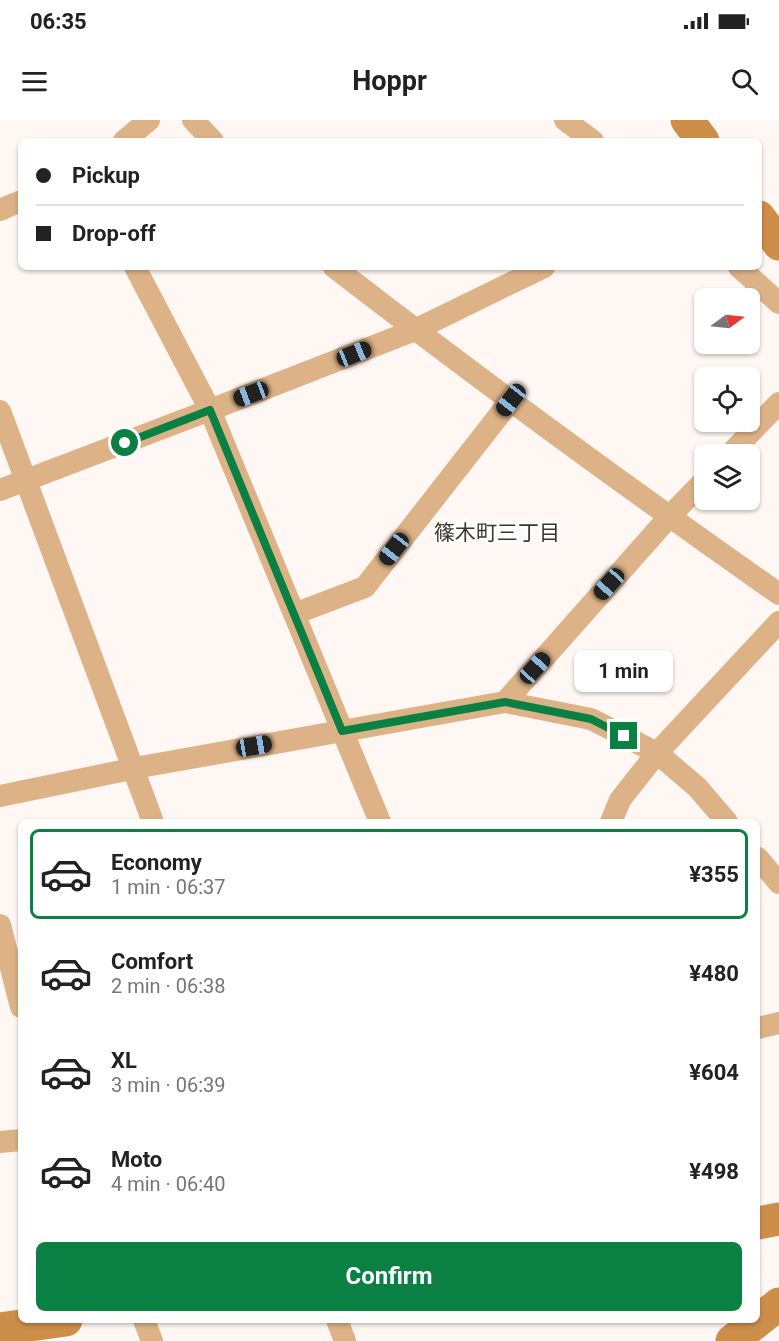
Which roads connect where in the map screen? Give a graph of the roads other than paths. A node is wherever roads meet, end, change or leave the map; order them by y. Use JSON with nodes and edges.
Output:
{"nodes":[{"id":1,"x":149,"y":120,"type":"edge"},
{"id":2,"x":193,"y":120,"type":"edge"},
{"id":3,"x":565,"y":120,"type":"edge"},
{"id":4,"x":687,"y":120,"type":"edge"},
{"id":5,"x":128,"y":138,"type":"edge"},
{"id":6,"x":210,"y":138,"type":"edge"},
{"id":7,"x":589,"y":138,"type":"edge"},
{"id":8,"x":701,"y":138,"type":"edge"},
{"id":9,"x":18,"y":202,"type":"edge"},
{"id":10,"x":0,"y":210,"type":"edge"},
{"id":11,"x":762,"y":221,"type":"edge"},
{"id":12,"x":779,"y":244,"type":"edge"},
{"id":13,"x":137,"y":270,"type":"edge"},
{"id":14,"x":338,"y":270,"type":"edge"},
{"id":15,"x":538,"y":270,"type":"edge"},
{"id":16,"x":742,"y":270,"type":"edge"},
{"id":17,"x":779,"y":303,"type":"edge"},
{"id":18,"x":415,"y":330,"type":"junction"},
{"id":19,"x":511,"y":400,"type":"junction"},
{"id":20,"x":779,"y":403,"type":"edge"},
{"id":21,"x":210,"y":410,"type":"junction"},
{"id":22,"x":0,"y":411,"type":"edge"},
{"id":23,"x":739,"y":444,"type":"edge"},
{"id":24,"x":25,"y":481,"type":"junction"},
{"id":25,"x":0,"y":490,"type":"edge"},
{"id":26,"x":694,"y":491,"type":"edge"},
{"id":27,"x":669,"y":517,"type":"junction"},
{"id":28,"x":779,"y":594,"type":"edge"},
{"id":29,"x":294,"y":614,"type":"junction"},
{"id":30,"x":779,"y":622,"type":"edge"},
{"id":31,"x":505,"y":702,"type":"junction"},
{"id":32,"x":342,"y":731,"type":"junction"},
{"id":33,"x":657,"y":753,"type":"junction"},
{"id":34,"x":133,"y":768,"type":"junction"},
{"id":35,"x":0,"y":796,"type":"edge"},
{"id":36,"x":152,"y":819,"type":"edge"},
{"id":37,"x":379,"y":819,"type":"edge"},
{"id":38,"x":612,"y":819,"type":"edge"},
{"id":39,"x":724,"y":819,"type":"edge"},
{"id":40,"x":760,"y":860,"type":"edge"},
{"id":41,"x":779,"y":883,"type":"edge"},
{"id":42,"x":0,"y":925,"type":"edge"},
{"id":43,"x":18,"y":995,"type":"edge"},
{"id":44,"x":779,"y":1023,"type":"edge"},
{"id":45,"x":760,"y":1028,"type":"edge"},
{"id":46,"x":18,"y":1140,"type":"edge"},
{"id":47,"x":0,"y":1142,"type":"edge"},
{"id":48,"x":779,"y":1219,"type":"edge"},
{"id":49,"x":760,"y":1223,"type":"edge"},
{"id":50,"x":779,"y":1304,"type":"edge"},
{"id":51,"x":760,"y":1318,"type":"edge"},
{"id":52,"x":44,"y":1323,"type":"edge"},
{"id":53,"x":145,"y":1323,"type":"edge"},
{"id":54,"x":338,"y":1323,"type":"edge"},
{"id":55,"x":754,"y":1323,"type":"edge"},
{"id":56,"x":0,"y":1329,"type":"edge"},
{"id":57,"x":741,"y":1333,"type":"edge"},
{"id":58,"x":152,"y":1341,"type":"edge"},
{"id":59,"x":345,"y":1341,"type":"edge"}],
"edges":[{"from":1,"to":5,"type":"street"},
{"from":2,"to":6,"type":"street"},
{"from":3,"to":7,"type":"street"},
{"from":4,"to":8,"type":"street"},
{"from":9,"to":10,"type":"street"},
{"from":11,"to":12,"type":"street"},
{"from":13,"to":21,"type":"street"},
{"from":14,"to":18,"type":"street"},
{"from":15,"to":18,"type":"street"},
{"from":16,"to":17,"type":"street"},
{"from":18,"to":19,"type":"street"},
{"from":18,"to":21,"type":"street"},
{"from":19,"to":27,"type":"street"},
{"from":19,"to":29,"type":"street"},
{"from":20,"to":23,"type":"street"},
{"from":21,"to":24,"type":"street"},
{"from":21,"to":29,"type":"street"},
{"from":22,"to":24,"type":"street"},
{"from":24,"to":25,"type":"street"},
{"from":24,"to":34,"type":"street"},
{"from":26,"to":27,"type":"street"},
{"from":27,"to":28,"type":"street"},
{"from":27,"to":31,"type":"street"},
{"from":29,"to":32,"type":"street"},
{"from":30,"to":33,"type":"street"},
{"from":31,"to":32,"type":"street"},
{"from":31,"to":33,"type":"street"},
{"from":32,"to":34,"type":"street"},
{"from":32,"to":37,"type":"street"},
{"from":33,"to":38,"type":"street"},
{"from":33,"to":39,"type":"street"},
{"from":34,"to":35,"type":"street"},
{"from":34,"to":36,"type":"street"},
{"from":40,"to":41,"type":"street"},
{"from":42,"to":43,"type":"street"},
{"from":44,"to":45,"type":"street"},
{"from":46,"to":47,"type":"street"},
{"from":48,"to":49,"type":"street"},
{"from":50,"to":51,"type":"street"},
{"from":52,"to":56,"type":"street"},
{"from":53,"to":58,"type":"street"},
{"from":54,"to":59,"type":"street"},
{"from":55,"to":57,"type":"street"}]}
